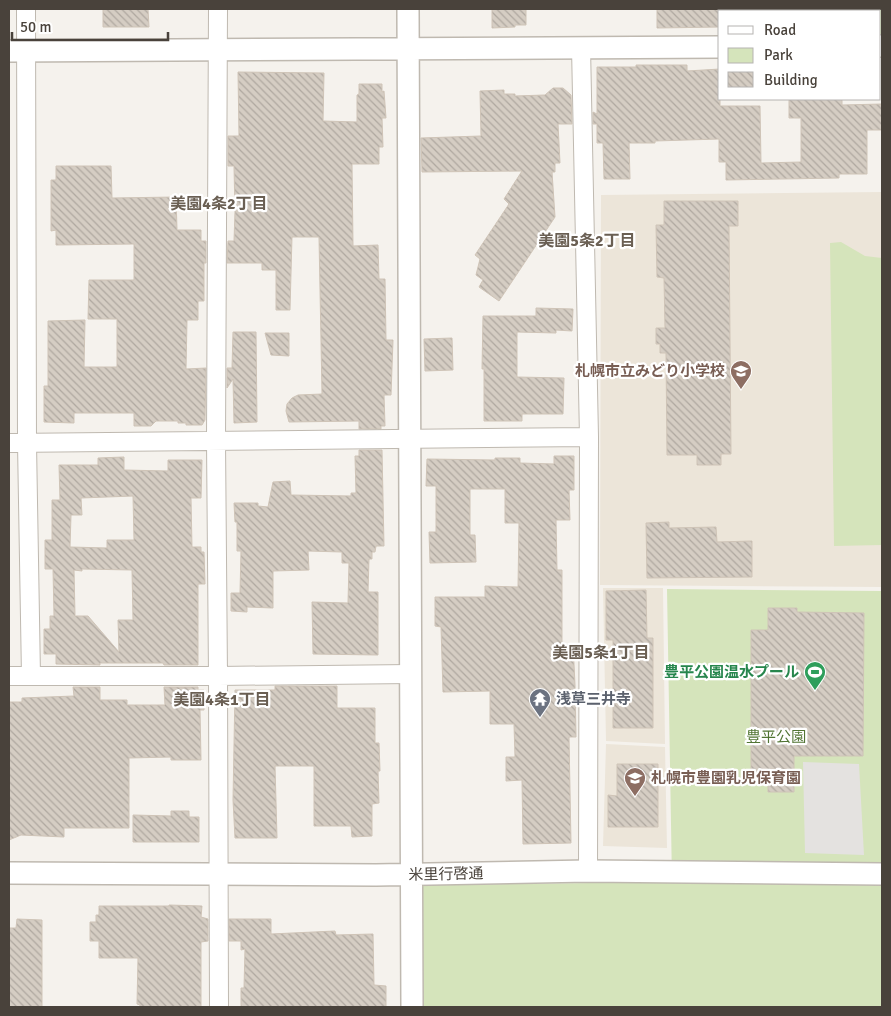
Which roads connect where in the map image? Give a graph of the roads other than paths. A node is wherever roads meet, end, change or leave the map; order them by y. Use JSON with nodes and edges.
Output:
{"nodes":[{"id":1,"x":26,"y":9,"type":"edge"},
{"id":2,"x":218,"y":9,"type":"edge"},
{"id":3,"x":408,"y":9,"type":"edge"},
{"id":4,"x":581,"y":47,"type":"junction"},
{"id":5,"x":718,"y":48,"type":"edge"},
{"id":6,"x":409,"y":49,"type":"junction"},
{"id":7,"x":18,"y":51,"type":"edge"},
{"id":8,"x":219,"y":51,"type":"junction"},
{"id":9,"x":589,"y":437,"type":"junction"},
{"id":10,"x":410,"y":439,"type":"junction"},
{"id":11,"x":216,"y":441,"type":"junction"},
{"id":12,"x":9,"y":443,"type":"edge"},
{"id":13,"x":27,"y":443,"type":"junction"},
{"id":14,"x":411,"y":674,"type":"junction"},
{"id":15,"x":9,"y":676,"type":"edge"},
{"id":16,"x":31,"y":676,"type":"junction"},
{"id":17,"x":218,"y":676,"type":"junction"},
{"id":18,"x":588,"y":871,"type":"junction"},
{"id":19,"x":9,"y":873,"type":"edge"},
{"id":20,"x":218,"y":873,"type":"junction"},
{"id":21,"x":882,"y":874,"type":"edge"},
{"id":22,"x":413,"y":875,"type":"junction"},
{"id":23,"x":219,"y":1007,"type":"edge"},
{"id":24,"x":412,"y":1007,"type":"edge"}],
"edges":[{"from":1,"to":7,"type":"street"},
{"from":2,"to":8,"type":"street"},
{"from":3,"to":6,"type":"street"},
{"from":4,"to":5,"type":"street"},
{"from":4,"to":6,"type":"street"},
{"from":4,"to":9,"type":"street"},
{"from":6,"to":8,"type":"street"},
{"from":6,"to":10,"type":"street"},
{"from":7,"to":8,"type":"street"},
{"from":7,"to":13,"type":"street"},
{"from":8,"to":11,"type":"street"},
{"from":9,"to":10,"type":"street"},
{"from":9,"to":18,"type":"street"},
{"from":10,"to":11,"type":"street"},
{"from":10,"to":14,"type":"street"},
{"from":11,"to":13,"type":"street"},
{"from":11,"to":17,"type":"street"},
{"from":12,"to":13,"type":"street"},
{"from":13,"to":16,"type":"street"},
{"from":14,"to":17,"type":"street"},
{"from":14,"to":22,"type":"street"},
{"from":15,"to":16,"type":"street"},
{"from":16,"to":17,"type":"street"},
{"from":17,"to":20,"type":"street"},
{"from":18,"to":21,"type":"street","name":"米里行啓通"},
{"from":18,"to":22,"type":"street","name":"米里行啓通"},
{"from":19,"to":20,"type":"street","name":"米里行啓通"},
{"from":20,"to":22,"type":"street","name":"米里行啓通"},
{"from":20,"to":23,"type":"street"},
{"from":22,"to":24,"type":"street"}]}
